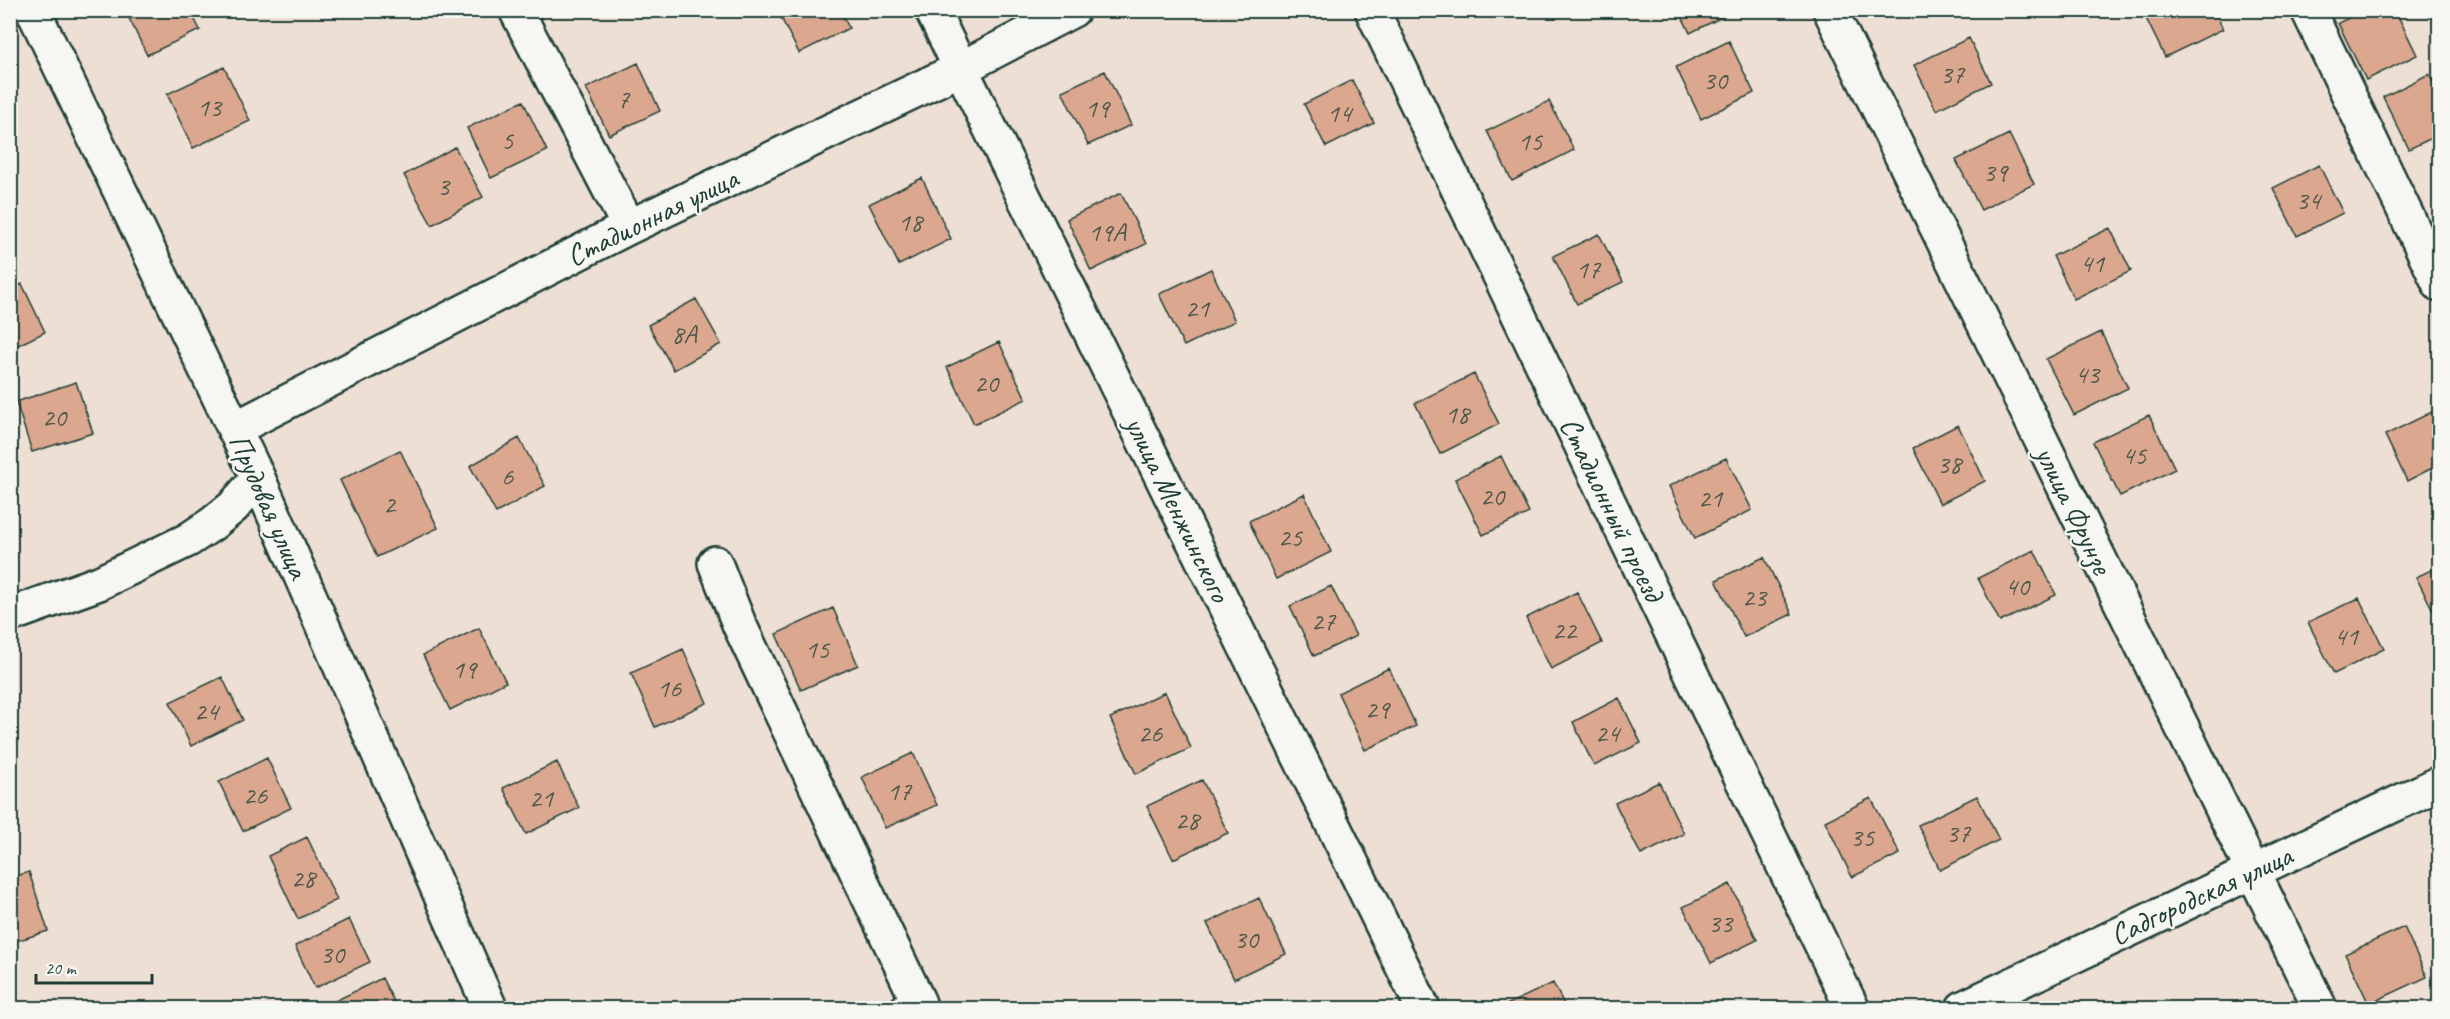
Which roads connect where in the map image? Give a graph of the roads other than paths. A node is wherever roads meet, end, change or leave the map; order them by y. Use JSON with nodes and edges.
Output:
{"nodes":[{"id":1,"x":33,"y":10,"type":"edge"},
{"id":2,"x":516,"y":10,"type":"edge"},
{"id":3,"x":932,"y":10,"type":"edge"},
{"id":4,"x":1073,"y":10,"type":"edge"},
{"id":5,"x":1372,"y":10,"type":"edge"},
{"id":6,"x":1830,"y":10,"type":"edge"},
{"id":7,"x":2308,"y":10,"type":"edge"},
{"id":8,"x":960,"y":69,"type":"junction"},
{"id":9,"x":629,"y":227,"type":"junction"},
{"id":10,"x":2439,"y":285,"type":"edge"},
{"id":11,"x":234,"y":429,"type":"junction"},
{"id":12,"x":258,"y":478,"type":"junction"},
{"id":13,"x":715,"y":563,"type":"dead end"},
{"id":14,"x":10,"y":615,"type":"edge"},
{"id":15,"x":2439,"y":783,"type":"edge"},
{"id":16,"x":2251,"y":871,"type":"junction"},
{"id":17,"x":490,"y":1008,"type":"edge"},
{"id":18,"x":908,"y":1008,"type":"edge"},
{"id":19,"x":1423,"y":1008,"type":"edge"},
{"id":20,"x":1852,"y":1008,"type":"edge"},
{"id":21,"x":1963,"y":1008,"type":"edge"},
{"id":22,"x":2320,"y":1008,"type":"edge"}],
"edges":[{"from":1,"to":11,"type":"street","name":"Прудовая улица"},
{"from":2,"to":9,"type":"street"},
{"from":3,"to":8,"type":"street","name":"улица Менжинского"},
{"from":4,"to":8,"type":"street","name":"Стадионная улица"},
{"from":5,"to":20,"type":"street","name":"Стадионный проезд"},
{"from":6,"to":16,"type":"street","name":"улица Фрунзе"},
{"from":7,"to":10,"type":"street"},
{"from":8,"to":9,"type":"street","name":"Стадионная улица"},
{"from":8,"to":19,"type":"street","name":"улица Менжинского"},
{"from":9,"to":11,"type":"street","name":"Стадионная улица"},
{"from":11,"to":12,"type":"street","name":"Прудовая улица"},
{"from":12,"to":14,"type":"street"},
{"from":12,"to":17,"type":"street","name":"Прудовая улица"},
{"from":13,"to":18,"type":"street"},
{"from":15,"to":16,"type":"street","name":"Садгородская улица"},
{"from":16,"to":21,"type":"street","name":"Садгородская улица"},
{"from":16,"to":22,"type":"street","name":"улица Фрунзе"}]}
